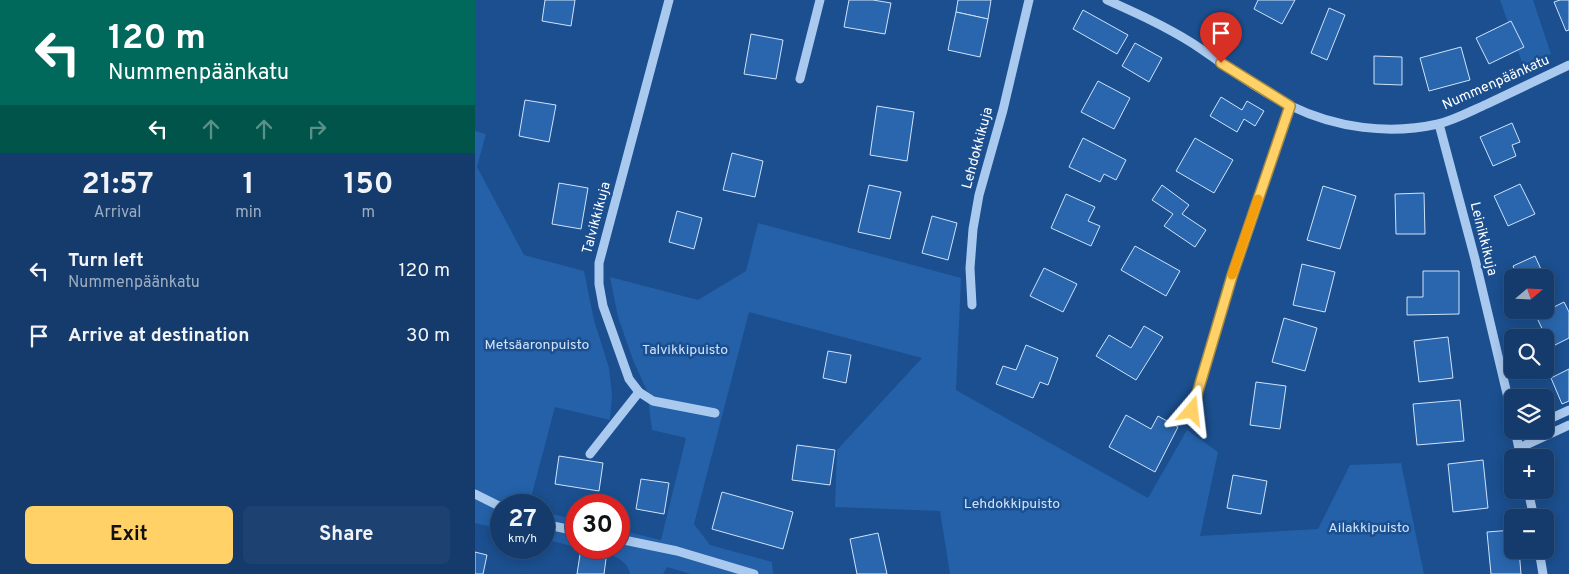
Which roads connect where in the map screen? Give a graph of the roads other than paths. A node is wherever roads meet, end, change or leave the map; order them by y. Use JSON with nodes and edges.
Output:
{"nodes":[{"id":1,"x":669,"y":0,"type":"edge"},
{"id":2,"x":820,"y":0,"type":"edge"},
{"id":3,"x":1029,"y":0,"type":"edge"},
{"id":4,"x":1107,"y":0,"type":"edge"},
{"id":5,"x":1569,"y":65,"type":"edge"},
{"id":6,"x":800,"y":79,"type":"dead end"},
{"id":7,"x":1290,"y":106,"type":"junction"},
{"id":8,"x":1439,"y":124,"type":"junction"},
{"id":9,"x":973,"y":304,"type":"dead end"},
{"id":10,"x":1506,"y":389,"type":"edge"},
{"id":11,"x":639,"y":392,"type":"junction"},
{"id":12,"x":1569,"y":410,"type":"edge"},
{"id":13,"x":1192,"y":411,"type":"dead end"},
{"id":14,"x":715,"y":412,"type":"dead end"},
{"id":15,"x":1554,"y":417,"type":"edge"},
{"id":16,"x":1569,"y":425,"type":"edge"},
{"id":17,"x":1527,"y":449,"type":"edge"},
{"id":18,"x":590,"y":454,"type":"dead end"},
{"id":19,"x":475,"y":494,"type":"edge"},
{"id":20,"x":490,"y":502,"type":"edge"},
{"id":21,"x":630,"y":541,"type":"edge"},
{"id":22,"x":1540,"y":559,"type":"edge"},
{"id":23,"x":754,"y":574,"type":"edge"},
{"id":24,"x":1543,"y":574,"type":"edge"}],
"edges":[{"from":1,"to":11,"type":"street","name":"Talvikkikuja"},
{"from":2,"to":6,"type":"street"},
{"from":3,"to":9,"type":"street","name":"Lehdokkikuja"},
{"from":4,"to":7,"type":"street","name":"Nummenpäänkatu"},
{"from":5,"to":8,"type":"street","name":"Nummenpäänkatu"},
{"from":7,"to":8,"type":"street","name":"Nummenpäänkatu"},
{"from":7,"to":13,"type":"street"},
{"from":8,"to":10,"type":"street","name":"Leinikkikuja"},
{"from":11,"to":14,"type":"street"},
{"from":11,"to":18,"type":"street"},
{"from":12,"to":15,"type":"street"},
{"from":16,"to":17,"type":"street"},
{"from":19,"to":20,"type":"street"},
{"from":21,"to":23,"type":"street"},
{"from":22,"to":24,"type":"street"}]}
